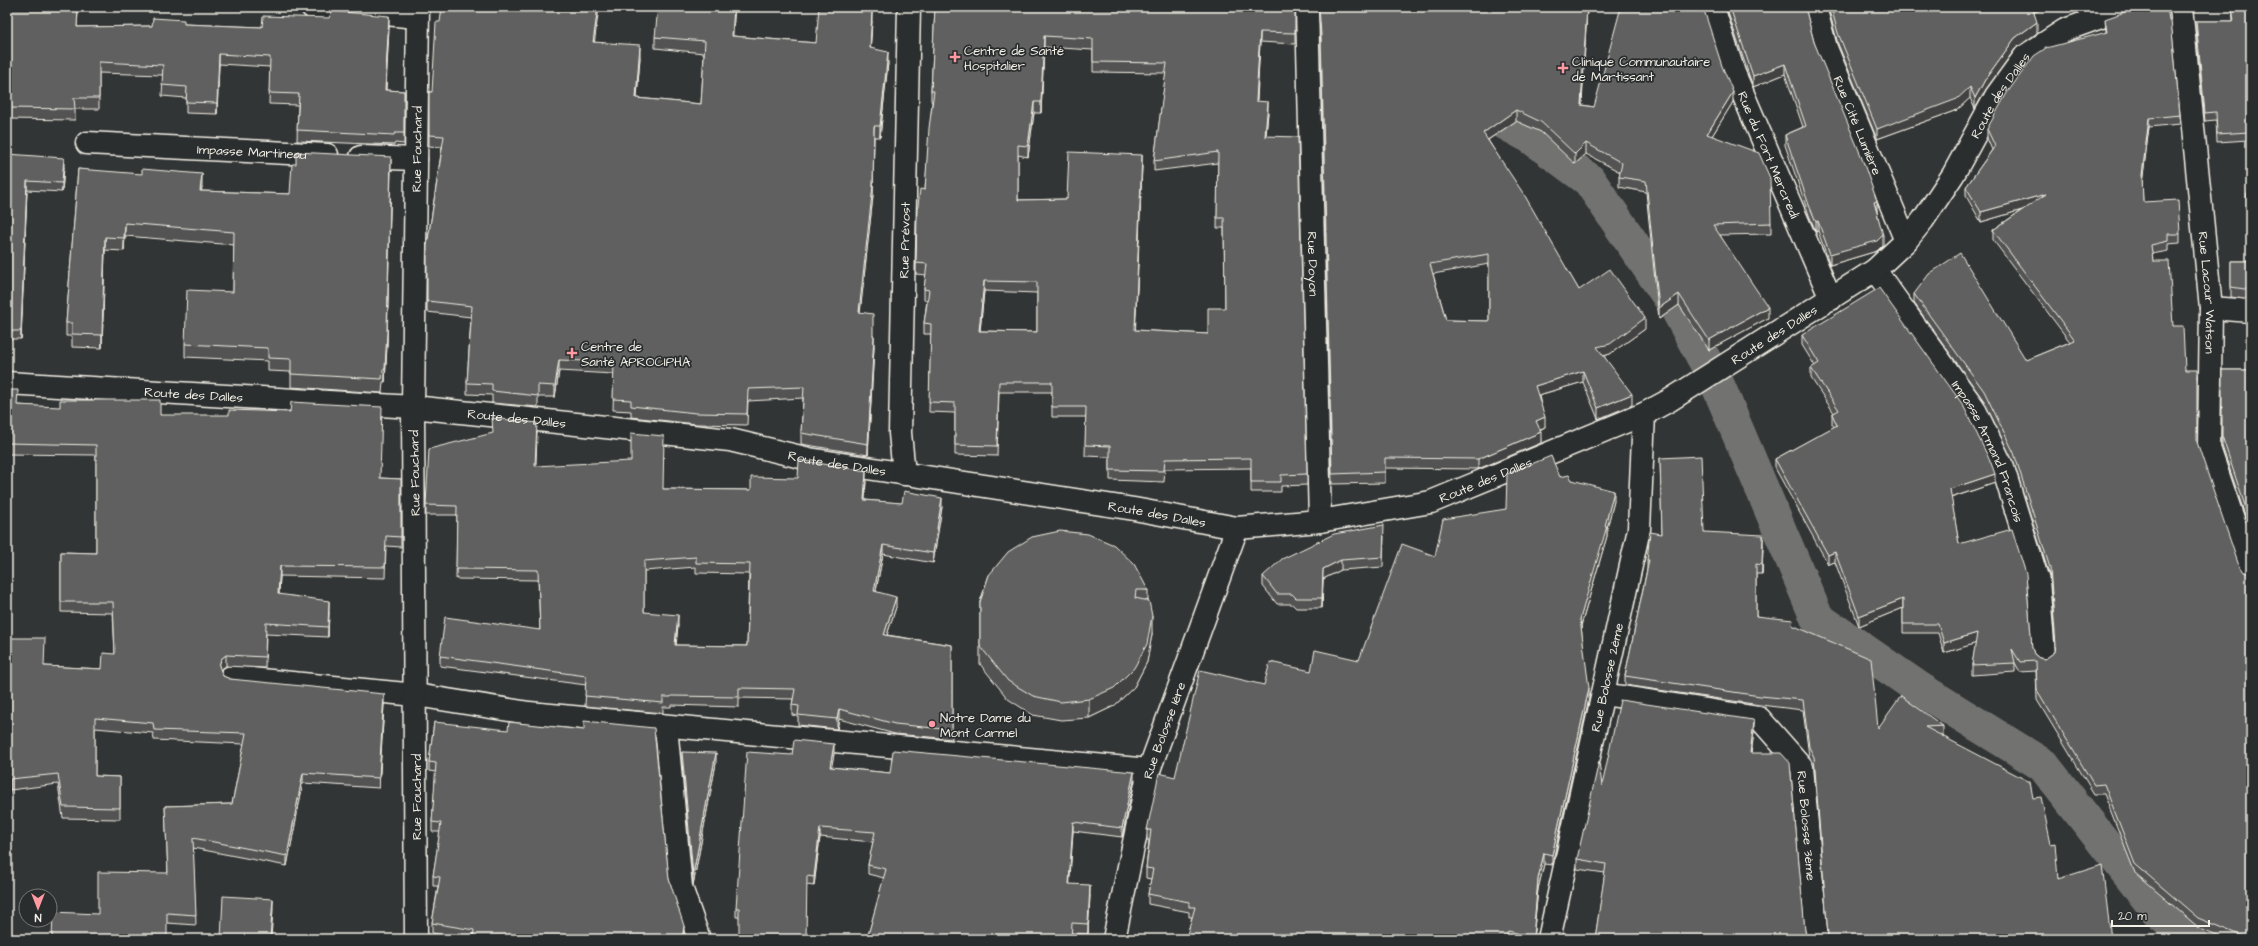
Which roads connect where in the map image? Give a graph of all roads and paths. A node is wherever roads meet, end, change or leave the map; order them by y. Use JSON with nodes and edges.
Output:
{"nodes":[{"id":1,"x":312,"y":7,"type":"edge"},
{"id":2,"x":909,"y":7,"type":"edge"},
{"id":3,"x":1307,"y":7,"type":"edge"},
{"id":4,"x":1713,"y":7,"type":"edge"},
{"id":5,"x":1815,"y":7,"type":"edge"},
{"id":6,"x":2129,"y":7,"type":"edge"},
{"id":7,"x":2181,"y":7,"type":"edge"},
{"id":8,"x":417,"y":12,"type":"edge"},
{"id":9,"x":87,"y":143,"type":"dead end"},
{"id":10,"x":416,"y":159,"type":"junction"},
{"id":11,"x":1906,"y":240,"type":"junction"},
{"id":12,"x":1875,"y":270,"type":"junction"},
{"id":13,"x":1831,"y":299,"type":"junction"},
{"id":14,"x":2211,"y":308,"type":"junction"},
{"id":15,"x":2251,"y":311,"type":"edge"},
{"id":16,"x":7,"y":383,"type":"edge"},
{"id":17,"x":413,"y":407,"type":"junction"},
{"id":18,"x":1644,"y":414,"type":"junction"},
{"id":19,"x":904,"y":474,"type":"junction"},
{"id":20,"x":1320,"y":521,"type":"junction"},
{"id":21,"x":1238,"y":528,"type":"junction"},
{"id":22,"x":2251,"y":572,"type":"edge"},
{"id":23,"x":2044,"y":656,"type":"dead end"},
{"id":24,"x":231,"y":677,"type":"dead end"},
{"id":25,"x":1602,"y":694,"type":"junction"},
{"id":26,"x":416,"y":695,"type":"junction"},
{"id":27,"x":666,"y":726,"type":"junction"},
{"id":28,"x":1149,"y":770,"type":"junction"},
{"id":29,"x":416,"y":939,"type":"edge"},
{"id":30,"x":699,"y":939,"type":"edge"},
{"id":31,"x":1114,"y":939,"type":"edge"},
{"id":32,"x":1549,"y":939,"type":"edge"},
{"id":33,"x":1817,"y":939,"type":"edge"}],
"edges":[{"from":1,"to":8,"type":"street"},
{"from":2,"to":19,"type":"street","name":"Rue Prévost"},
{"from":3,"to":20,"type":"street","name":"Rue Doyon"},
{"from":4,"to":13,"type":"street","name":"Rue du Fort Mercredi"},
{"from":5,"to":11,"type":"street","name":"Rue Cité Lumière"},
{"from":6,"to":11,"type":"street","name":"Route des Dalles"},
{"from":7,"to":14,"type":"street","name":"Rue Lacour Watson"},
{"from":8,"to":10,"type":"street","name":"Rue Fouchard"},
{"from":9,"to":10,"type":"street","name":"Impasse Martineau"},
{"from":10,"to":17,"type":"street","name":"Rue Fouchard"},
{"from":11,"to":12,"type":"street","name":"Route des Dalles"},
{"from":12,"to":13,"type":"street","name":"Route des Dalles"},
{"from":12,"to":23,"type":"street","name":"Impasse Armand Francois"},
{"from":13,"to":18,"type":"street","name":"Route des Dalles"},
{"from":14,"to":15,"type":"street"},
{"from":14,"to":22,"type":"street","name":"Rue Lacour Watson"},
{"from":16,"to":17,"type":"street","name":"Route des Dalles"},
{"from":17,"to":19,"type":"street","name":"Route des Dalles"},
{"from":17,"to":26,"type":"street","name":"Rue Fouchard"},
{"from":18,"to":20,"type":"street","name":"Route des Dalles"},
{"from":18,"to":25,"type":"street","name":"Rue Bolosse 2ème"},
{"from":19,"to":21,"type":"street","name":"Route des Dalles"},
{"from":20,"to":21,"type":"street","name":"Route des Dalles"},
{"from":21,"to":28,"type":"street","name":"Rue Bolosse 1ère"},
{"from":24,"to":26,"type":"street"},
{"from":25,"to":32,"type":"street","name":"Rue Bolosse 2ème"},
{"from":25,"to":33,"type":"street","name":"Rue Bolosse 3ème"},
{"from":26,"to":27,"type":"street"},
{"from":26,"to":29,"type":"street","name":"Rue Fouchard"},
{"from":27,"to":28,"type":"street"},
{"from":27,"to":30,"type":"street"},
{"from":28,"to":31,"type":"street","name":"Rue Bolosse 1ère"}]}
